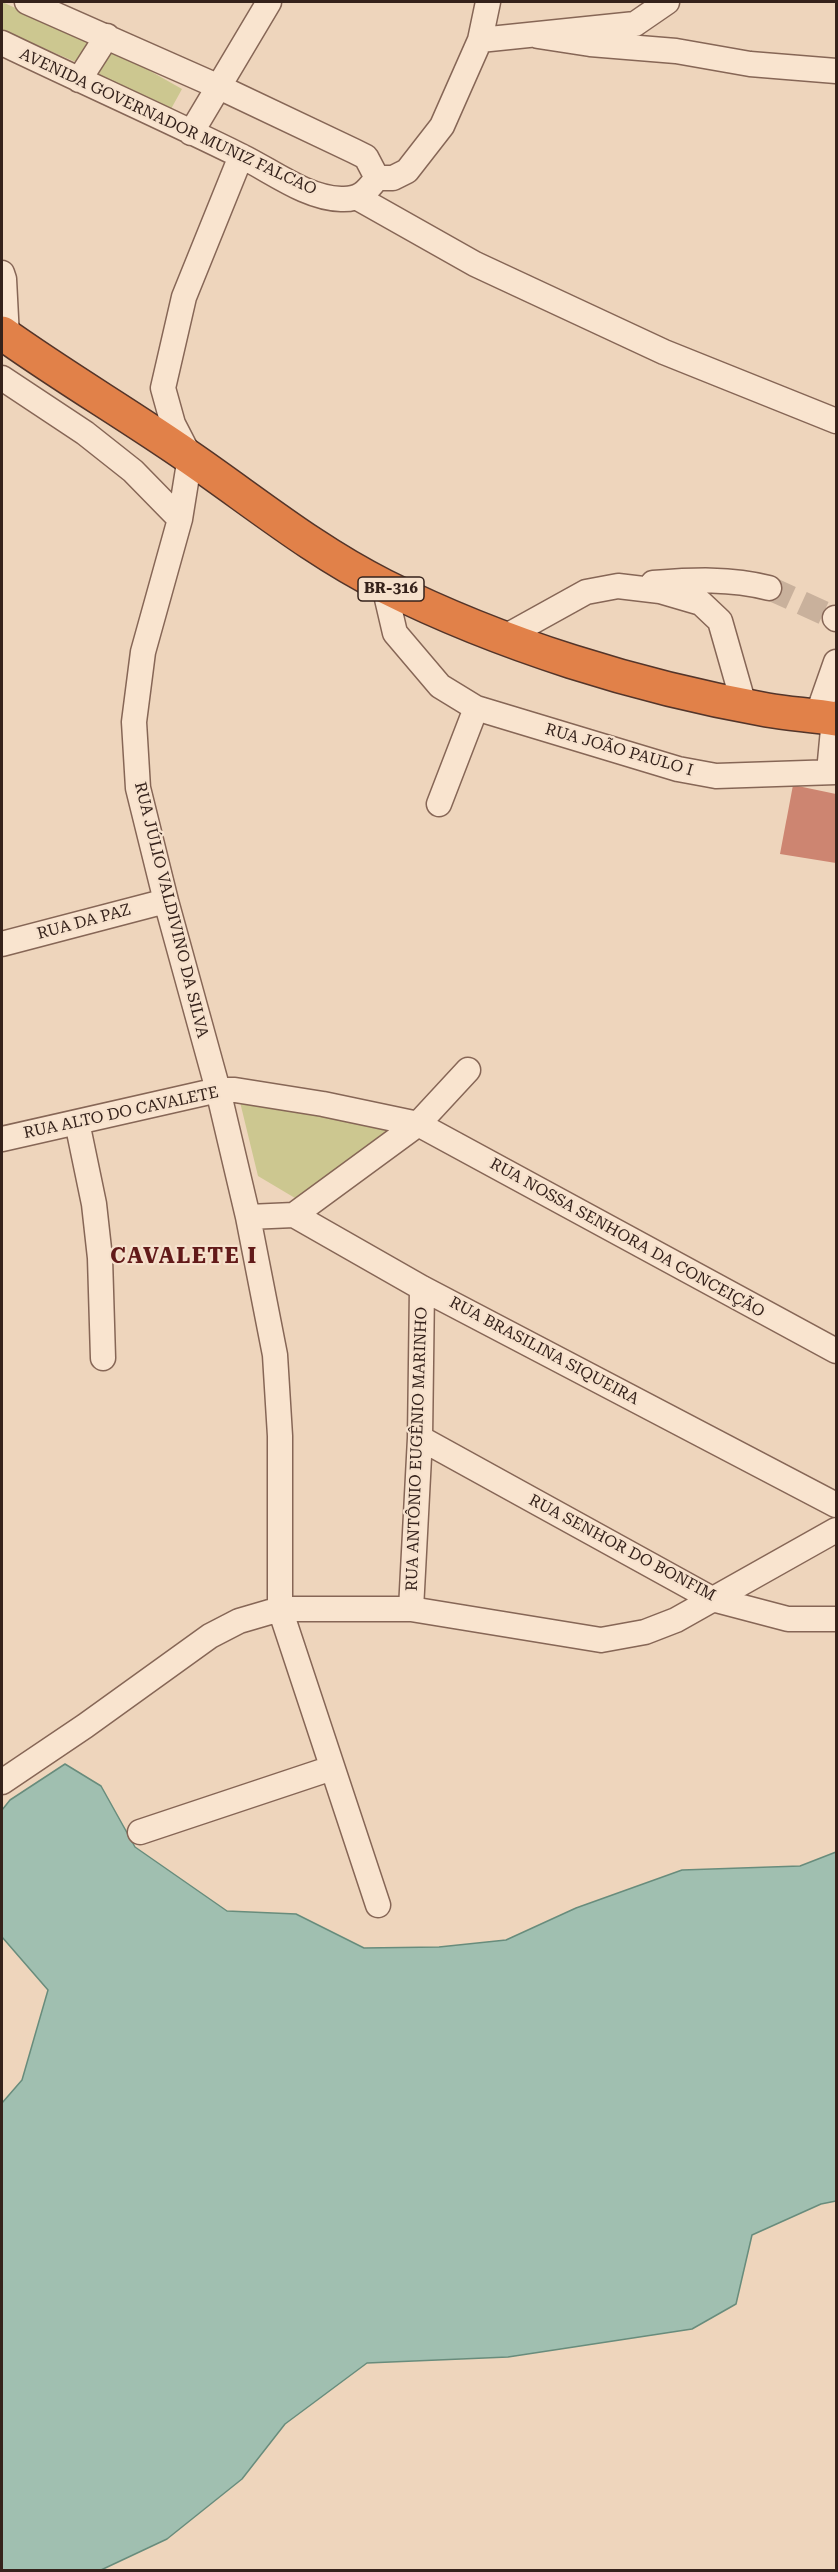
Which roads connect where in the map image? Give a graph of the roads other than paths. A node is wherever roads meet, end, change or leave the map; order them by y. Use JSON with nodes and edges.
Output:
{"nodes":[{"id":1,"x":27,"y":2,"type":"edge"},
{"id":2,"x":253,"y":2,"type":"edge"},
{"id":3,"x":269,"y":2,"type":"edge"},
{"id":4,"x":488,"y":2,"type":"edge"},
{"id":5,"x":667,"y":2,"type":"edge"},
{"id":6,"x":106,"y":36,"type":"junction"},
{"id":7,"x":538,"y":36,"type":"junction"},
{"id":8,"x":480,"y":40,"type":"junction"},
{"id":9,"x":2,"y":43,"type":"edge"},
{"id":10,"x":837,"y":71,"type":"edge"},
{"id":11,"x":79,"y":80,"type":"junction"},
{"id":12,"x":210,"y":82,"type":"junction"},
{"id":13,"x":183,"y":129,"type":"junction"},
{"id":14,"x":241,"y":156,"type":"junction"},
{"id":15,"x":368,"y":188,"type":"junction"},
{"id":16,"x":2,"y":273,"type":"edge"},
{"id":17,"x":4,"y":335,"type":"edge"},
{"id":18,"x":2,"y":378,"type":"edge"},
{"id":19,"x":837,"y":421,"type":"edge"},
{"id":20,"x":190,"y":458,"type":"junction"},
{"id":21,"x":180,"y":519,"type":"junction"},
{"id":22,"x":384,"y":586,"type":"junction"},
{"id":23,"x":618,"y":586,"type":"junction"},
{"id":24,"x":769,"y":588,"type":"tunnel mouth"},
{"id":25,"x":503,"y":638,"type":"junction"},
{"id":26,"x":837,"y":662,"type":"edge"},
{"id":27,"x":744,"y":705,"type":"junction"},
{"id":28,"x":476,"y":708,"type":"junction"},
{"id":29,"x":829,"y":718,"type":"edge"},
{"id":30,"x":833,"y":772,"type":"edge"},
{"id":31,"x":439,"y":804,"type":"dead end"},
{"id":32,"x":166,"y":901,"type":"junction"},
{"id":33,"x":2,"y":944,"type":"edge"},
{"id":34,"x":468,"y":1070,"type":"dead end"},
{"id":35,"x":218,"y":1090,"type":"junction"},
{"id":36,"x":78,"y":1122,"type":"junction"},
{"id":37,"x":418,"y":1124,"type":"junction"},
{"id":38,"x":2,"y":1139,"type":"edge"},
{"id":39,"x":294,"y":1215,"type":"junction"},
{"id":40,"x":248,"y":1217,"type":"junction"},
{"id":41,"x":422,"y":1288,"type":"junction"},
{"id":42,"x":837,"y":1351,"type":"edge"},
{"id":43,"x":103,"y":1358,"type":"dead end"},
{"id":44,"x":420,"y":1438,"type":"junction"},
{"id":45,"x":837,"y":1505,"type":"edge"},
{"id":46,"x":837,"y":1530,"type":"edge"},
{"id":47,"x":712,"y":1599,"type":"junction"},
{"id":48,"x":280,"y":1609,"type":"junction"},
{"id":49,"x":411,"y":1610,"type":"junction"},
{"id":50,"x":837,"y":1619,"type":"edge"},
{"id":51,"x":332,"y":1768,"type":"junction"},
{"id":52,"x":2,"y":1782,"type":"edge"},
{"id":53,"x":140,"y":1832,"type":"dead end"},
{"id":54,"x":378,"y":1905,"type":"dead end"}],
"edges":[{"from":1,"to":6,"type":"street"},
{"from":2,"to":12,"type":"street"},
{"from":3,"to":12,"type":"street"},
{"from":4,"to":8,"type":"street"},
{"from":5,"to":7,"type":"street"},
{"from":6,"to":11,"type":"street"},
{"from":6,"to":12,"type":"street"},
{"from":7,"to":8,"type":"street"},
{"from":7,"to":10,"type":"street"},
{"from":8,"to":15,"type":"street"},
{"from":9,"to":11,"type":"street","name":"AVENIDA GOVERNADOR MUNIZ FALCAO"},
{"from":11,"to":13,"type":"street","name":"AVENIDA GOVERNADOR MUNIZ FALCAO"},
{"from":12,"to":13,"type":"street"},
{"from":12,"to":15,"type":"street"},
{"from":13,"to":14,"type":"street","name":"AVENIDA GOVERNADOR MUNIZ FALCAO"},
{"from":14,"to":15,"type":"street","name":"AVENIDA GOVERNADOR MUNIZ FALCAO"},
{"from":14,"to":20,"type":"street"},
{"from":15,"to":19,"type":"street"},
{"from":16,"to":17,"type":"street"},
{"from":17,"to":20,"type":"highway","number":"BR-316"},
{"from":18,"to":21,"type":"street"},
{"from":20,"to":21,"type":"street","name":"RUA JÚLIO VALDIVINO DA SILVA"},
{"from":20,"to":22,"type":"highway","number":"BR-316"},
{"from":21,"to":32,"type":"street","name":"RUA JÚLIO VALDIVINO DA SILVA"},
{"from":22,"to":25,"type":"highway","number":"BR-316"},
{"from":22,"to":28,"type":"street","name":"RUA JOÃO PAULO I"},
{"from":23,"to":24,"type":"street"},
{"from":23,"to":25,"type":"street"},
{"from":23,"to":27,"type":"street"},
{"from":25,"to":27,"type":"highway","number":"BR-316"},
{"from":26,"to":29,"type":"street"},
{"from":27,"to":29,"type":"highway","number":"BR-316"},
{"from":28,"to":30,"type":"street","name":"RUA JOÃO PAULO I"},
{"from":28,"to":31,"type":"street"},
{"from":29,"to":30,"type":"street"},
{"from":32,"to":33,"type":"street","name":"RUA DA PAZ"},
{"from":32,"to":35,"type":"street","name":"RUA JÚLIO VALDIVINO DA SILVA"},
{"from":34,"to":37,"type":"street"},
{"from":35,"to":36,"type":"street","name":"RUA ALTO DO CAVALETE"},
{"from":35,"to":37,"type":"street","name":"RUA ALTO DO CAVALETE"},
{"from":35,"to":40,"type":"street","name":"RUA JÚLIO VALDIVINO DA SILVA"},
{"from":36,"to":38,"type":"street","name":"RUA ALTO DO CAVALETE"},
{"from":36,"to":43,"type":"street"},
{"from":37,"to":39,"type":"street"},
{"from":37,"to":42,"type":"street","name":"RUA NOSSA SENHORA DA CONCEIÇÃO"},
{"from":39,"to":40,"type":"street"},
{"from":39,"to":41,"type":"street","name":"RUA BRASILINA SIQUEIRA"},
{"from":40,"to":48,"type":"street","name":"RUA JÚLIO VALDIVINO DA SILVA"},
{"from":41,"to":44,"type":"street","name":"RUA ANTÔNIO EUGÊNIO MARINHO"},
{"from":41,"to":45,"type":"street","name":"RUA BRASILINA SIQUEIRA"},
{"from":44,"to":47,"type":"street","name":"RUA SENHOR DO BONFIM"},
{"from":44,"to":49,"type":"street","name":"RUA ANTÔNIO EUGÊNIO MARINHO"},
{"from":46,"to":47,"type":"street"},
{"from":47,"to":49,"type":"street"},
{"from":47,"to":50,"type":"street","name":"RUA SENHOR DO BONFIM"},
{"from":48,"to":49,"type":"street"},
{"from":48,"to":51,"type":"street","name":"RUA JÚLIO VALDIVINO DA SILVA"},
{"from":48,"to":52,"type":"street"},
{"from":51,"to":53,"type":"street"},
{"from":51,"to":54,"type":"street","name":"RUA JÚLIO VALDIVINO DA SILVA"}]}
